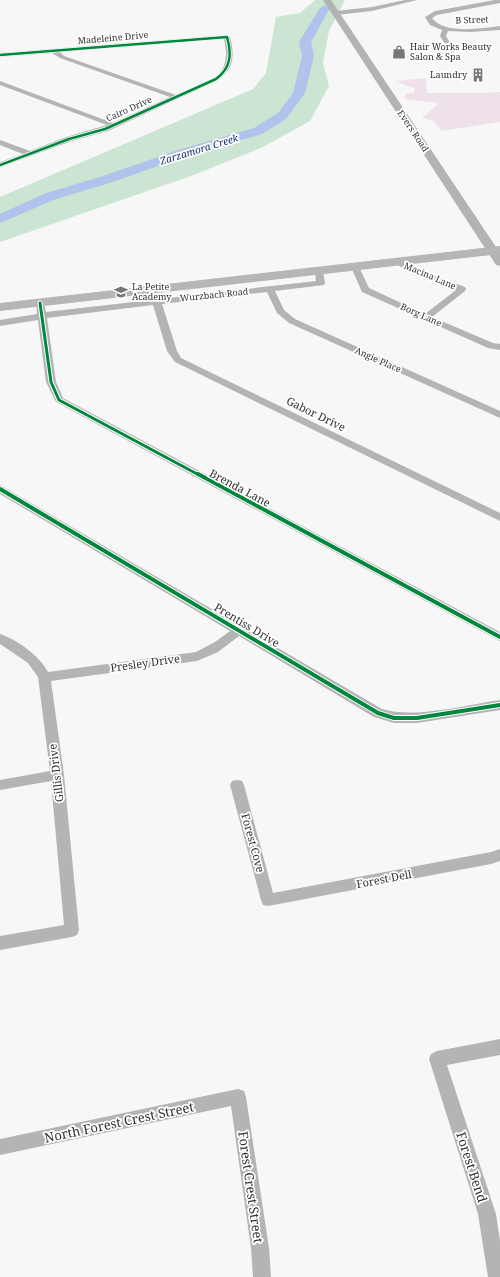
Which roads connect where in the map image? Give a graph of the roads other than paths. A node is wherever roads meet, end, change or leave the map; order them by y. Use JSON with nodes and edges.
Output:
{"nodes":[{"id":1,"x":327,"y":0,"type":"edge"},
{"id":2,"x":414,"y":0,"type":"edge"},
{"id":3,"x":500,"y":1,"type":"edge"},
{"id":4,"x":336,"y":13,"type":"junction"},
{"id":5,"x":497,"y":28,"type":"edge"},
{"id":6,"x":445,"y":30,"type":"junction"},
{"id":7,"x":500,"y":36,"type":"edge"},
{"id":8,"x":227,"y":37,"type":"joint"},
{"id":9,"x":452,"y":50,"type":"dead end"},
{"id":10,"x":54,"y":51,"type":"junction"},
{"id":11,"x":0,"y":55,"type":"edge"},
{"id":12,"x":0,"y":83,"type":"edge"},
{"id":13,"x":176,"y":97,"type":"junction"},
{"id":14,"x":113,"y":125,"type":"junction"},
{"id":15,"x":0,"y":142,"type":"edge"},
{"id":16,"x":30,"y":154,"type":"junction"},
{"id":17,"x":0,"y":165,"type":"edge"},
{"id":18,"x":498,"y":254,"type":"edge"},
{"id":19,"x":399,"y":262,"type":"junction"},
{"id":20,"x":355,"y":267,"type":"junction"},
{"id":21,"x":319,"y":271,"type":"junction"},
{"id":22,"x":270,"y":289,"type":"junction"},
{"id":23,"x":157,"y":302,"type":"junction"},
{"id":24,"x":0,"y":307,"type":"edge"},
{"id":25,"x":41,"y":309,"type":"junction"},
{"id":26,"x":426,"y":317,"type":"junction"},
{"id":27,"x":0,"y":323,"type":"edge"},
{"id":28,"x":500,"y":347,"type":"edge"},
{"id":29,"x":500,"y":415,"type":"edge"},
{"id":30,"x":0,"y":489,"type":"edge"},
{"id":31,"x":500,"y":516,"type":"edge"},
{"id":32,"x":238,"y":630,"type":"junction"},
{"id":33,"x":500,"y":637,"type":"edge"},
{"id":34,"x":0,"y":638,"type":"edge"},
{"id":35,"x":44,"y":677,"type":"junction"},
{"id":36,"x":500,"y":705,"type":"edge"},
{"id":37,"x":57,"y":775,"type":"junction"},
{"id":38,"x":0,"y":785,"type":"edge"},
{"id":39,"x":237,"y":785,"type":"dead end"},
{"id":40,"x":500,"y":855,"type":"edge"},
{"id":41,"x":268,"y":900,"type":"joint"},
{"id":42,"x":0,"y":943,"type":"edge"},
{"id":43,"x":500,"y":1046,"type":"edge"},
{"id":44,"x":238,"y":1097,"type":"joint"},
{"id":45,"x":0,"y":1148,"type":"edge"},
{"id":46,"x":262,"y":1277,"type":"edge"},
{"id":47,"x":497,"y":1277,"type":"edge"}],
"edges":[{"from":1,"to":4,"type":"main road","name":"Evers Road"},
{"from":2,"to":4,"type":"street"},
{"from":3,"to":6,"type":"street"},
{"from":4,"to":18,"type":"main road","name":"Evers Road"},
{"from":5,"to":6,"type":"street","name":"B Street"},
{"from":5,"to":7,"type":"street"},
{"from":6,"to":9,"type":"street"},
{"from":8,"to":10,"type":"street","name":"Madeleine Drive"},
{"from":8,"to":13,"type":"street","name":"Cairo Drive"},
{"from":10,"to":11,"type":"street","name":"Madeleine Drive"},
{"from":10,"to":13,"type":"street"},
{"from":12,"to":14,"type":"street"},
{"from":13,"to":14,"type":"street","name":"Cairo Drive"},
{"from":14,"to":16,"type":"street","name":"Cairo Drive"},
{"from":15,"to":16,"type":"street"},
{"from":16,"to":17,"type":"street","name":"Cairo Drive"},
{"from":18,"to":19,"type":"main road","name":"Wurzbach Road"},
{"from":19,"to":20,"type":"main road","name":"Wurzbach Road"},
{"from":19,"to":26,"type":"street","name":"Macina Lane"},
{"from":20,"to":21,"type":"main road","name":"Wurzbach Road"},
{"from":20,"to":26,"type":"street","name":"Borg Lane"},
{"from":21,"to":22,"type":"street","name":"Wurzbach Road"},
{"from":21,"to":25,"type":"main road","name":"Wurzbach Road"},
{"from":22,"to":23,"type":"street","name":"Wurzbach Road"},
{"from":22,"to":29,"type":"street","name":"Angie Place"},
{"from":23,"to":25,"type":"street","name":"Wurzbach Road"},
{"from":23,"to":31,"type":"street","name":"Gabor Drive"},
{"from":24,"to":25,"type":"main road","name":"Wurzbach Road"},
{"from":25,"to":27,"type":"street","name":"Wurzbach Road"},
{"from":25,"to":33,"type":"street","name":"Brenda Lane"},
{"from":26,"to":28,"type":"street","name":"Borg Lane"},
{"from":30,"to":32,"type":"street","name":"Prentiss Drive"},
{"from":32,"to":35,"type":"street","name":"Presley Drive"},
{"from":32,"to":36,"type":"street","name":"Prentiss Drive"},
{"from":34,"to":35,"type":"street","name":"Gillis Drive"},
{"from":35,"to":37,"type":"street","name":"Gillis Drive"},
{"from":37,"to":38,"type":"street"},
{"from":37,"to":42,"type":"street","name":"Gillis Drive"},
{"from":39,"to":41,"type":"street","name":"Forest Cove"},
{"from":40,"to":41,"type":"street","name":"Forest Dell"},
{"from":43,"to":47,"type":"street","name":"Forest Bend"},
{"from":44,"to":45,"type":"street","name":"North Forest Crest Street"},
{"from":44,"to":46,"type":"street","name":"Forest Crest Street"}]}
